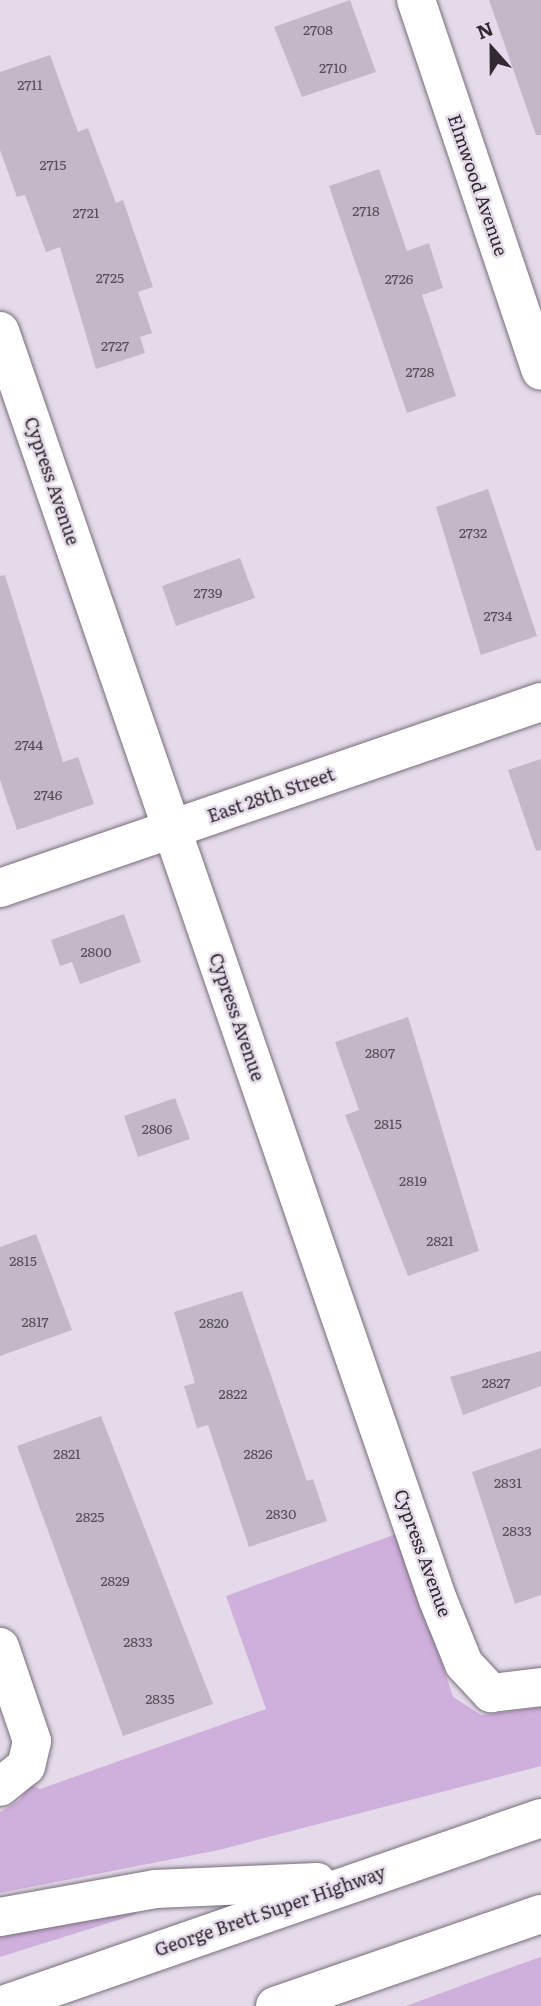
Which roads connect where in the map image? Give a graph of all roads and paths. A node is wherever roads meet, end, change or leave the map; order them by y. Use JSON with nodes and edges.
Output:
{"nodes":[{"id":1,"x":416,"y":0,"type":"edge"},
{"id":2,"x":0,"y":331,"type":"edge"},
{"id":3,"x":541,"y":371,"type":"edge"},
{"id":4,"x":541,"y":702,"type":"edge"},
{"id":5,"x":173,"y":829,"type":"junction"},
{"id":6,"x":0,"y":888,"type":"edge"},
{"id":7,"x":0,"y":1647,"type":"edge"},
{"id":8,"x":541,"y":1687,"type":"edge"},
{"id":9,"x":13,"y":1777,"type":"edge"},
{"id":10,"x":541,"y":1818,"type":"edge"},
{"id":11,"x":357,"y":1881,"type":"junction"},
{"id":12,"x":541,"y":1914,"type":"edge"},
{"id":13,"x":0,"y":1917,"type":"edge"},
{"id":14,"x":0,"y":2006,"type":"edge"},
{"id":15,"x":275,"y":2006,"type":"edge"}],
"edges":[{"from":1,"to":3,"type":"main road","name":"Elmwood Avenue"},
{"from":2,"to":5,"type":"main road","name":"Cypress Avenue"},
{"from":4,"to":5,"type":"main road","name":"East 28th Street"},
{"from":5,"to":6,"type":"main road","name":"East 28th Street"},
{"from":5,"to":8,"type":"main road","name":"Cypress Avenue"},
{"from":7,"to":9,"type":"main road"},
{"from":10,"to":11,"type":"main road","name":"George Brett Super Highway"},
{"from":11,"to":13,"type":"main road"},
{"from":11,"to":14,"type":"main road","name":"George Brett Super Highway"},
{"from":12,"to":15,"type":"main road"}]}
